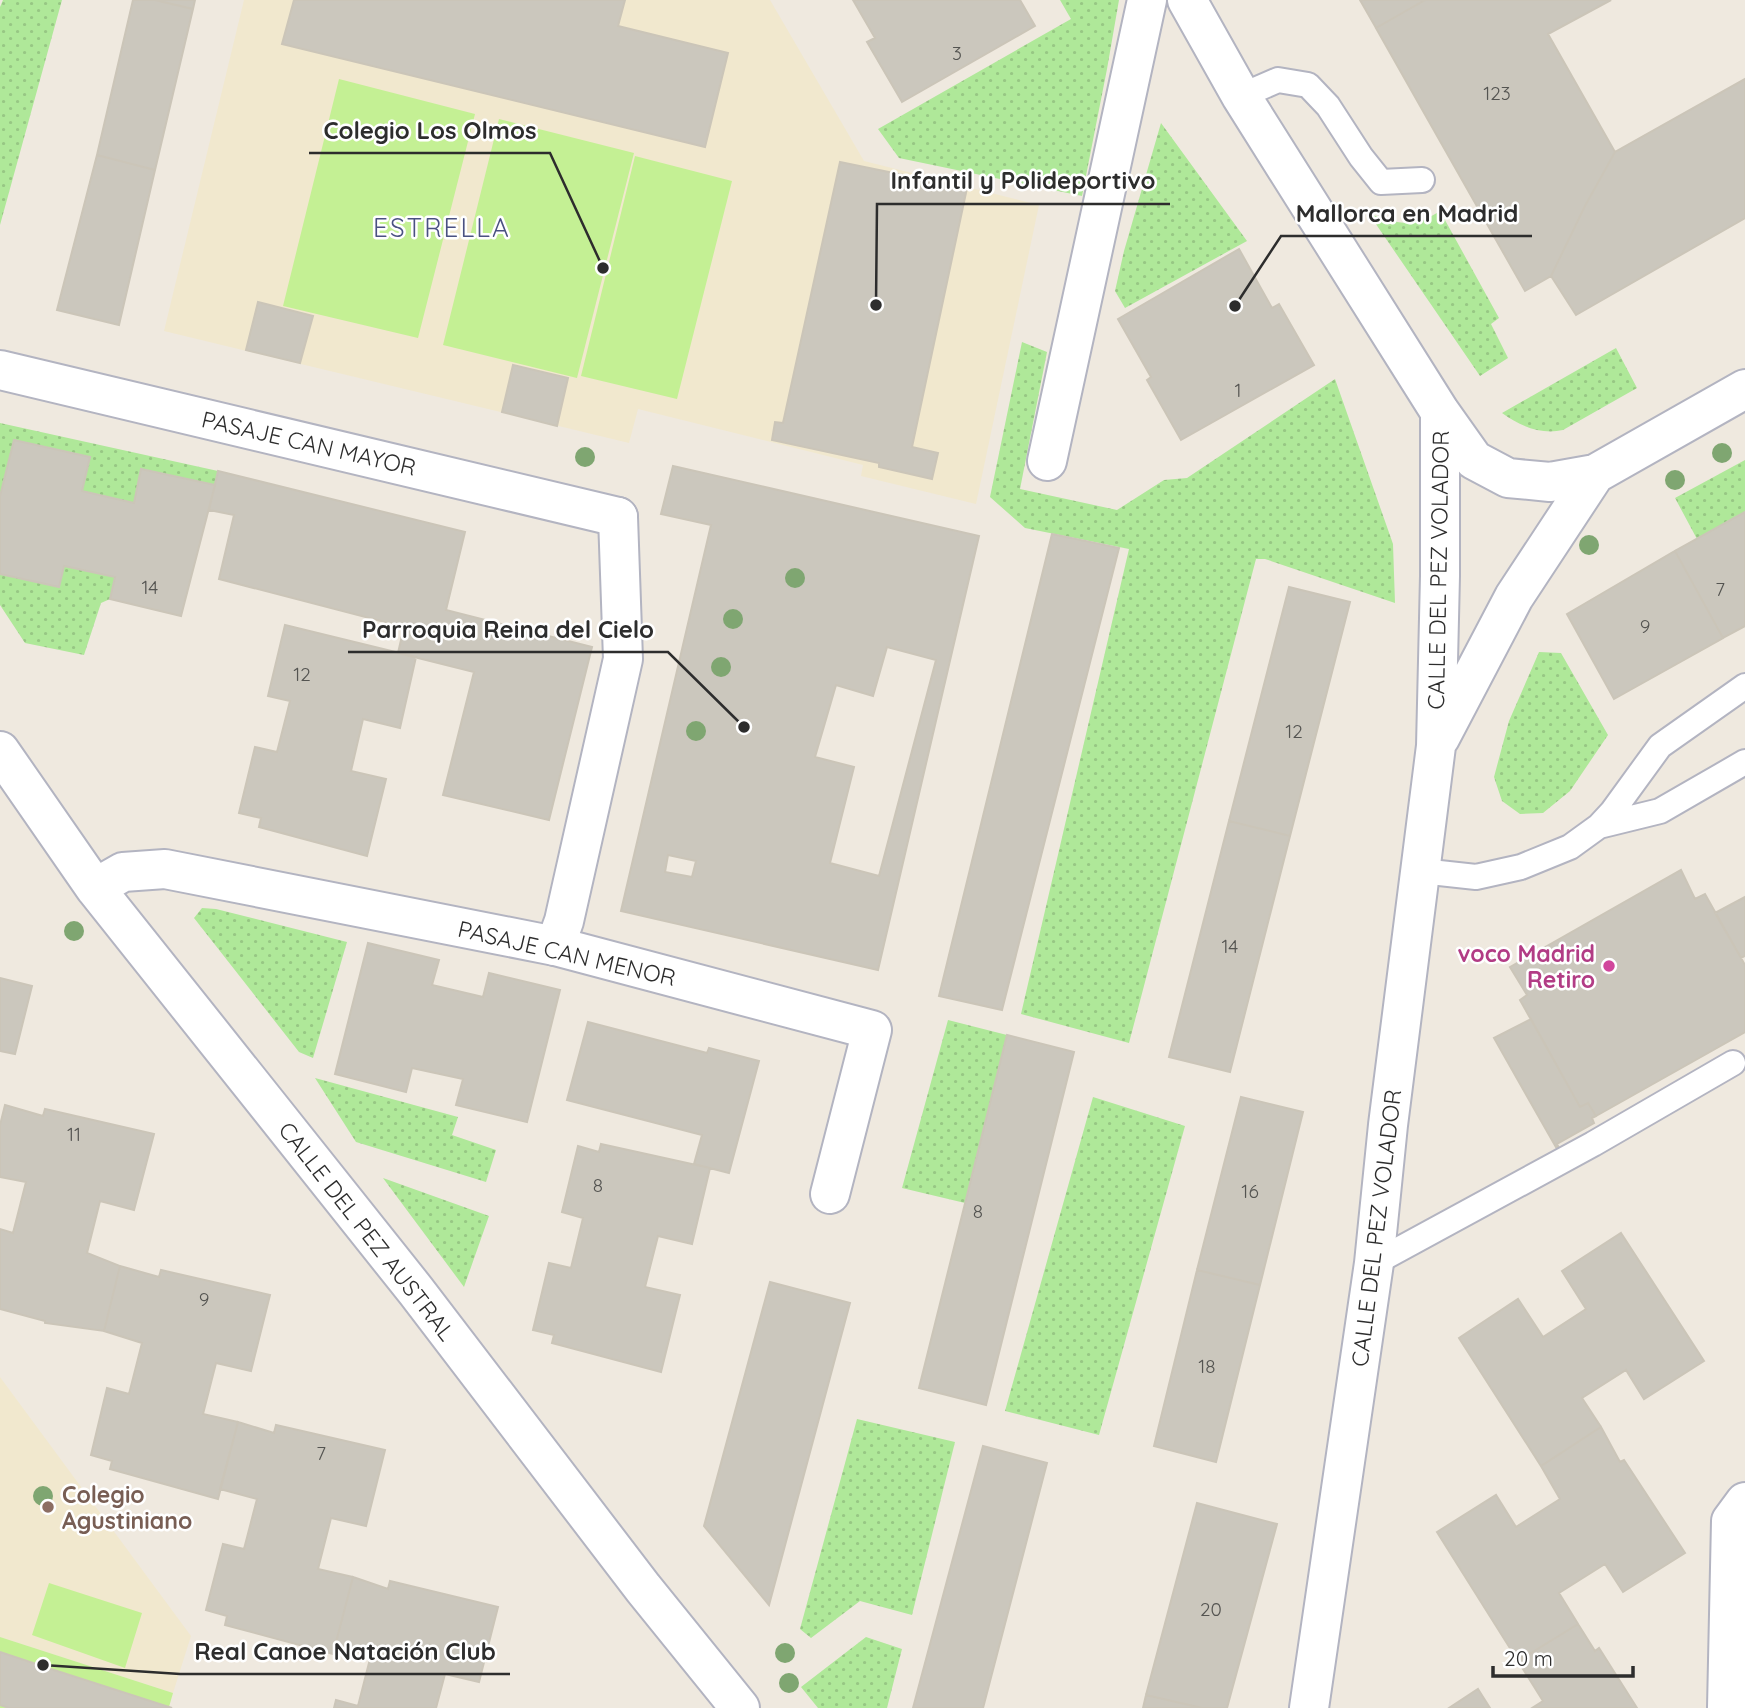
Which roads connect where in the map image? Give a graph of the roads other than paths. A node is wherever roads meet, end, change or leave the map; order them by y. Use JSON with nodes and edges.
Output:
{"nodes":[{"id":1,"x":1147,"y":0,"type":"edge"},
{"id":2,"x":1187,"y":0,"type":"edge"},
{"id":3,"x":1241,"y":96,"type":"junction"},
{"id":4,"x":1422,"y":180,"type":"dead end"},
{"id":5,"x":0,"y":370,"type":"edge"},
{"id":6,"x":1745,"y":389,"type":"edge"},
{"id":7,"x":1440,"y":412,"type":"junction"},
{"id":8,"x":1047,"y":461,"type":"dead end"},
{"id":9,"x":1595,"y":474,"type":"junction"},
{"id":10,"x":1745,"y":686,"type":"edge"},
{"id":11,"x":1436,"y":746,"type":"junction"},
{"id":12,"x":1,"y":755,"type":"edge"},
{"id":13,"x":1745,"y":762,"type":"edge"},
{"id":14,"x":1599,"y":826,"type":"junction"},
{"id":15,"x":1421,"y":871,"type":"junction"},
{"id":16,"x":95,"y":888,"type":"junction"},
{"id":17,"x":555,"y":946,"type":"junction"},
{"id":18,"x":1733,"y":1063,"type":"dead end"},
{"id":19,"x":830,"y":1194,"type":"dead end"},
{"id":20,"x":1374,"y":1263,"type":"junction"},
{"id":21,"x":1745,"y":1502,"type":"edge"},
{"id":22,"x":740,"y":1708,"type":"edge"},
{"id":23,"x":1309,"y":1708,"type":"edge"},
{"id":24,"x":1727,"y":1708,"type":"edge"}],
"edges":[{"from":1,"to":8,"type":"street"},
{"from":2,"to":3,"type":"street"},
{"from":3,"to":4,"type":"lane"},
{"from":3,"to":7,"type":"street"},
{"from":5,"to":17,"type":"street","name":"PASAJE CAN MAYOR"},
{"from":6,"to":9,"type":"street","name":"CALLE DEL PEZ VOLADOR"},
{"from":7,"to":9,"type":"street","name":"CALLE DEL PEZ VOLADOR"},
{"from":7,"to":11,"type":"street","name":"CALLE DEL PEZ VOLADOR"},
{"from":9,"to":11,"type":"street","name":"CALLE DEL PEZ VOLADOR"},
{"from":10,"to":14,"type":"lane"},
{"from":11,"to":15,"type":"street","name":"CALLE DEL PEZ VOLADOR"},
{"from":12,"to":16,"type":"street","name":"CALLE DEL PEZ AUSTRAL"},
{"from":13,"to":14,"type":"lane"},
{"from":14,"to":15,"type":"lane"},
{"from":15,"to":20,"type":"street","name":"CALLE DEL PEZ VOLADOR"},
{"from":16,"to":17,"type":"street","name":"PASAJE CAN MENOR"},
{"from":16,"to":22,"type":"street","name":"CALLE DEL PEZ AUSTRAL"},
{"from":17,"to":19,"type":"street","name":"PASAJE CAN MENOR"},
{"from":18,"to":20,"type":"lane"},
{"from":20,"to":23,"type":"street","name":"CALLE DEL PEZ VOLADOR"},
{"from":21,"to":24,"type":"street"}]}
